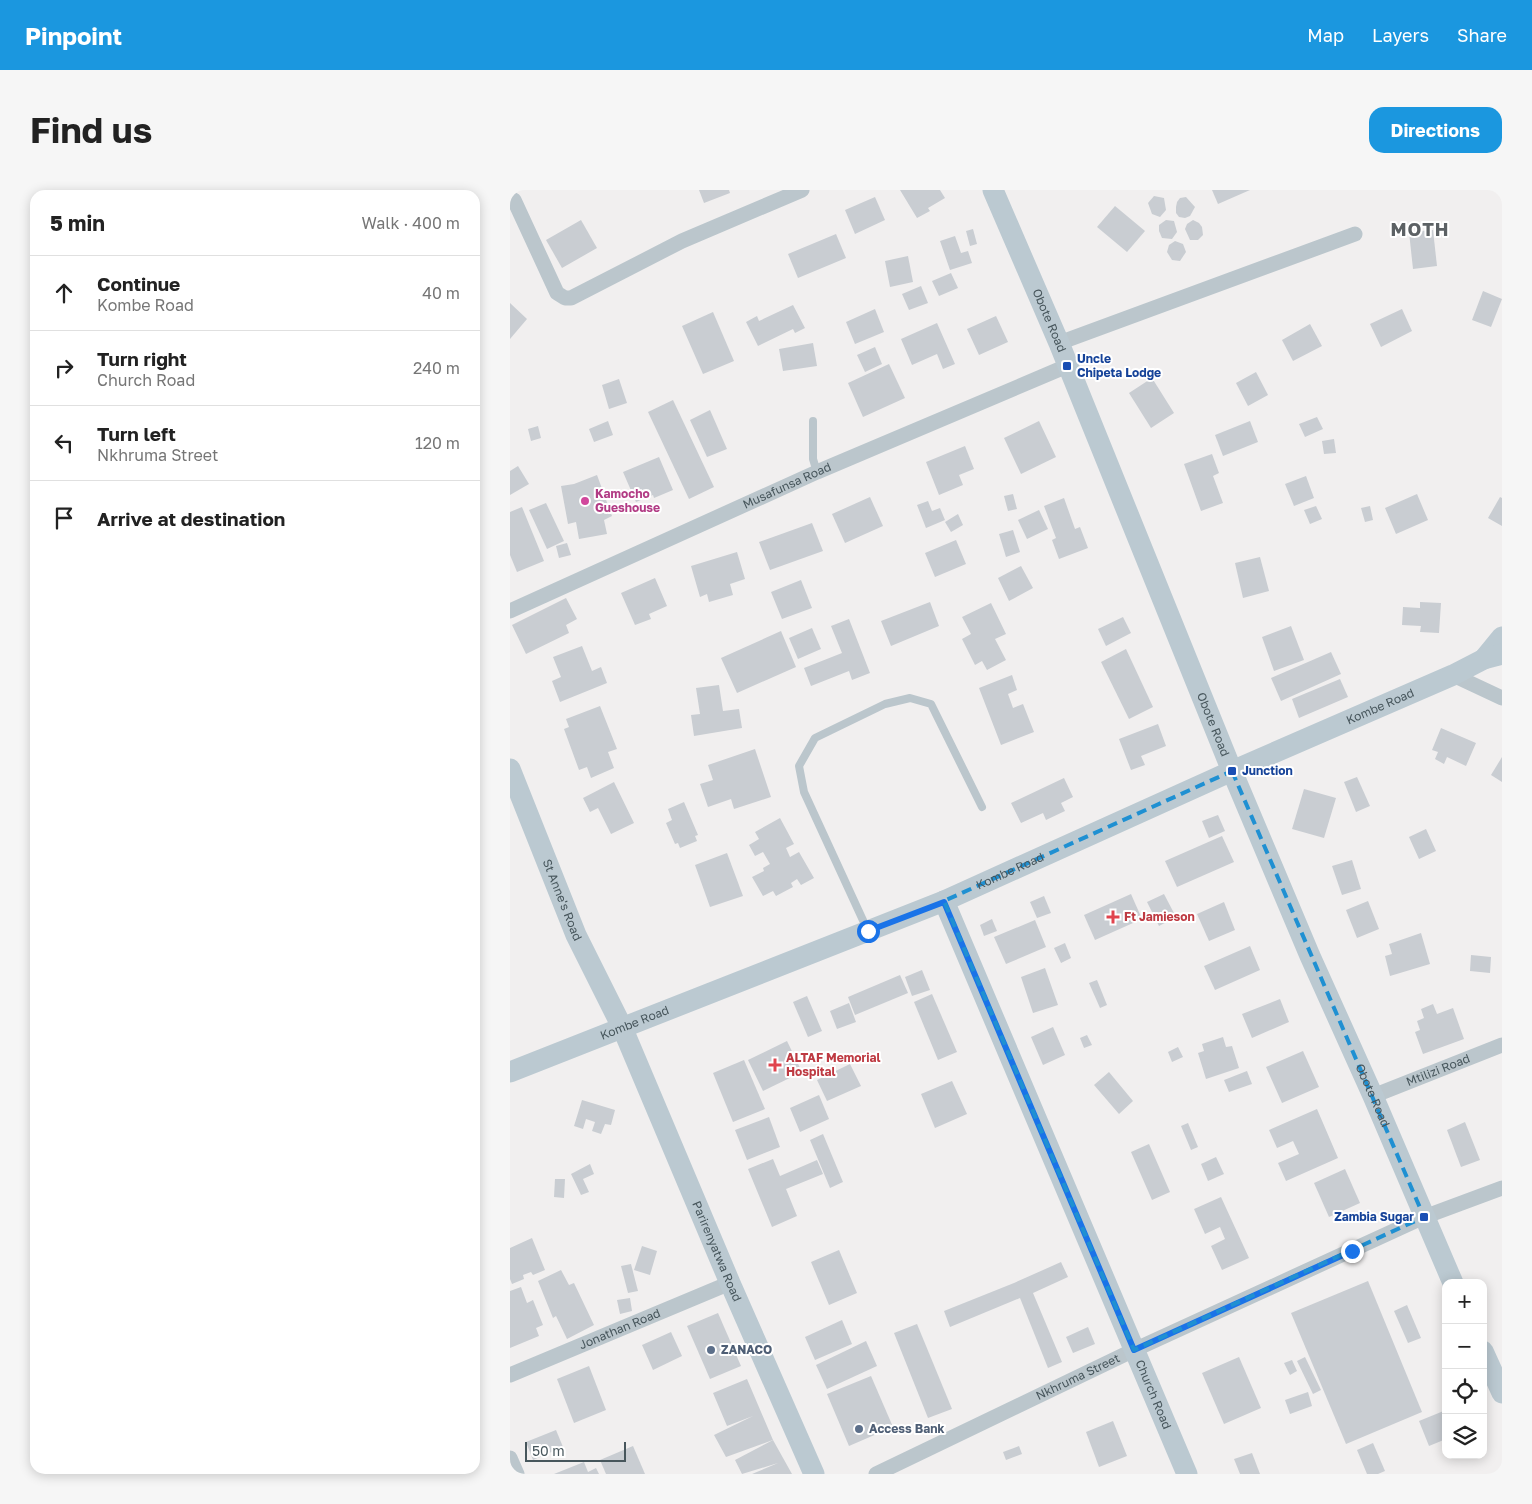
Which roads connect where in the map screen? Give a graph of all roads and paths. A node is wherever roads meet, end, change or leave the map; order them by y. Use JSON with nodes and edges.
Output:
{"nodes":[{"id":1,"x":802,"y":190,"type":"edge"},
{"id":2,"x":994,"y":190,"type":"edge"},
{"id":3,"x":514,"y":200,"type":"dead end"},
{"id":4,"x":1355,"y":234,"type":"dead end"},
{"id":5,"x":1059,"y":344,"type":"junction"},
{"id":6,"x":1067,"y":366,"type":"junction"},
{"id":7,"x":813,"y":421,"type":"dead end"},
{"id":8,"x":817,"y":472,"type":"junction"},
{"id":9,"x":510,"y":611,"type":"edge"},
{"id":10,"x":1502,"y":636,"type":"edge"},
{"id":11,"x":1493,"y":656,"type":"edge"},
{"id":12,"x":1453,"y":675,"type":"junction"},
{"id":13,"x":1502,"y":698,"type":"edge"},
{"id":14,"x":510,"y":769,"type":"edge"},
{"id":15,"x":1232,"y":771,"type":"junction"},
{"id":16,"x":982,"y":807,"type":"dead end"},
{"id":17,"x":944,"y":902,"type":"junction"},
{"id":18,"x":868,"y":931,"type":"junction"},
{"id":19,"x":622,"y":1027,"type":"junction"},
{"id":20,"x":1502,"y":1045,"type":"edge"},
{"id":21,"x":510,"y":1072,"type":"edge"},
{"id":22,"x":1373,"y":1096,"type":"junction"},
{"id":23,"x":1502,"y":1188,"type":"edge"},
{"id":24,"x":1424,"y":1217,"type":"junction"},
{"id":25,"x":1451,"y":1279,"type":"edge"},
{"id":26,"x":730,"y":1283,"type":"junction"},
{"id":27,"x":1134,"y":1350,"type":"junction"},
{"id":28,"x":1487,"y":1360,"type":"edge"},
{"id":29,"x":510,"y":1375,"type":"edge"},
{"id":30,"x":1502,"y":1393,"type":"edge"},
{"id":31,"x":510,"y":1458,"type":"edge"},
{"id":32,"x":517,"y":1474,"type":"edge"},
{"id":33,"x":814,"y":1474,"type":"edge"},
{"id":34,"x":876,"y":1474,"type":"edge"},
{"id":35,"x":1187,"y":1474,"type":"edge"}],
"edges":[{"from":1,"to":3,"type":"street"},
{"from":2,"to":5,"type":"street","name":"Obote Road"},
{"from":4,"to":5,"type":"street"},
{"from":5,"to":6,"type":"street","name":"Obote Road"},
{"from":6,"to":8,"type":"street","name":"Musafunsa Road"},
{"from":6,"to":15,"type":"street","name":"Obote Road"},
{"from":7,"to":8,"type":"lane"},
{"from":8,"to":9,"type":"street","name":"Musafunsa Road"},
{"from":10,"to":11,"type":"street"},
{"from":11,"to":12,"type":"street","name":"Kombe Road"},
{"from":12,"to":13,"type":"street"},
{"from":12,"to":15,"type":"street","name":"Kombe Road"},
{"from":14,"to":19,"type":"street","name":"St Anne's Road"},
{"from":15,"to":17,"type":"street","name":"Kombe Road"},
{"from":15,"to":22,"type":"street","name":"Obote Road"},
{"from":16,"to":18,"type":"lane"},
{"from":17,"to":18,"type":"street","name":"Kombe Road"},
{"from":17,"to":27,"type":"street","name":"Church Road"},
{"from":18,"to":19,"type":"street","name":"Kombe Road"},
{"from":19,"to":21,"type":"street","name":"Kombe Road"},
{"from":19,"to":26,"type":"street","name":"Parirenyatwa Road"},
{"from":20,"to":22,"type":"street","name":"Mtilizi Road"},
{"from":22,"to":24,"type":"street","name":"Obote Road"},
{"from":23,"to":24,"type":"street","name":"Nkhruma Street"},
{"from":24,"to":25,"type":"street","name":"Obote Road"},
{"from":24,"to":27,"type":"street","name":"Nkhruma Street"},
{"from":26,"to":29,"type":"street","name":"Jonathan Road"},
{"from":26,"to":33,"type":"street","name":"Parirenyatwa Road"},
{"from":27,"to":34,"type":"street","name":"Nkhruma Street"},
{"from":27,"to":35,"type":"street","name":"Church Road"},
{"from":28,"to":30,"type":"street"},
{"from":31,"to":32,"type":"street"}]}
